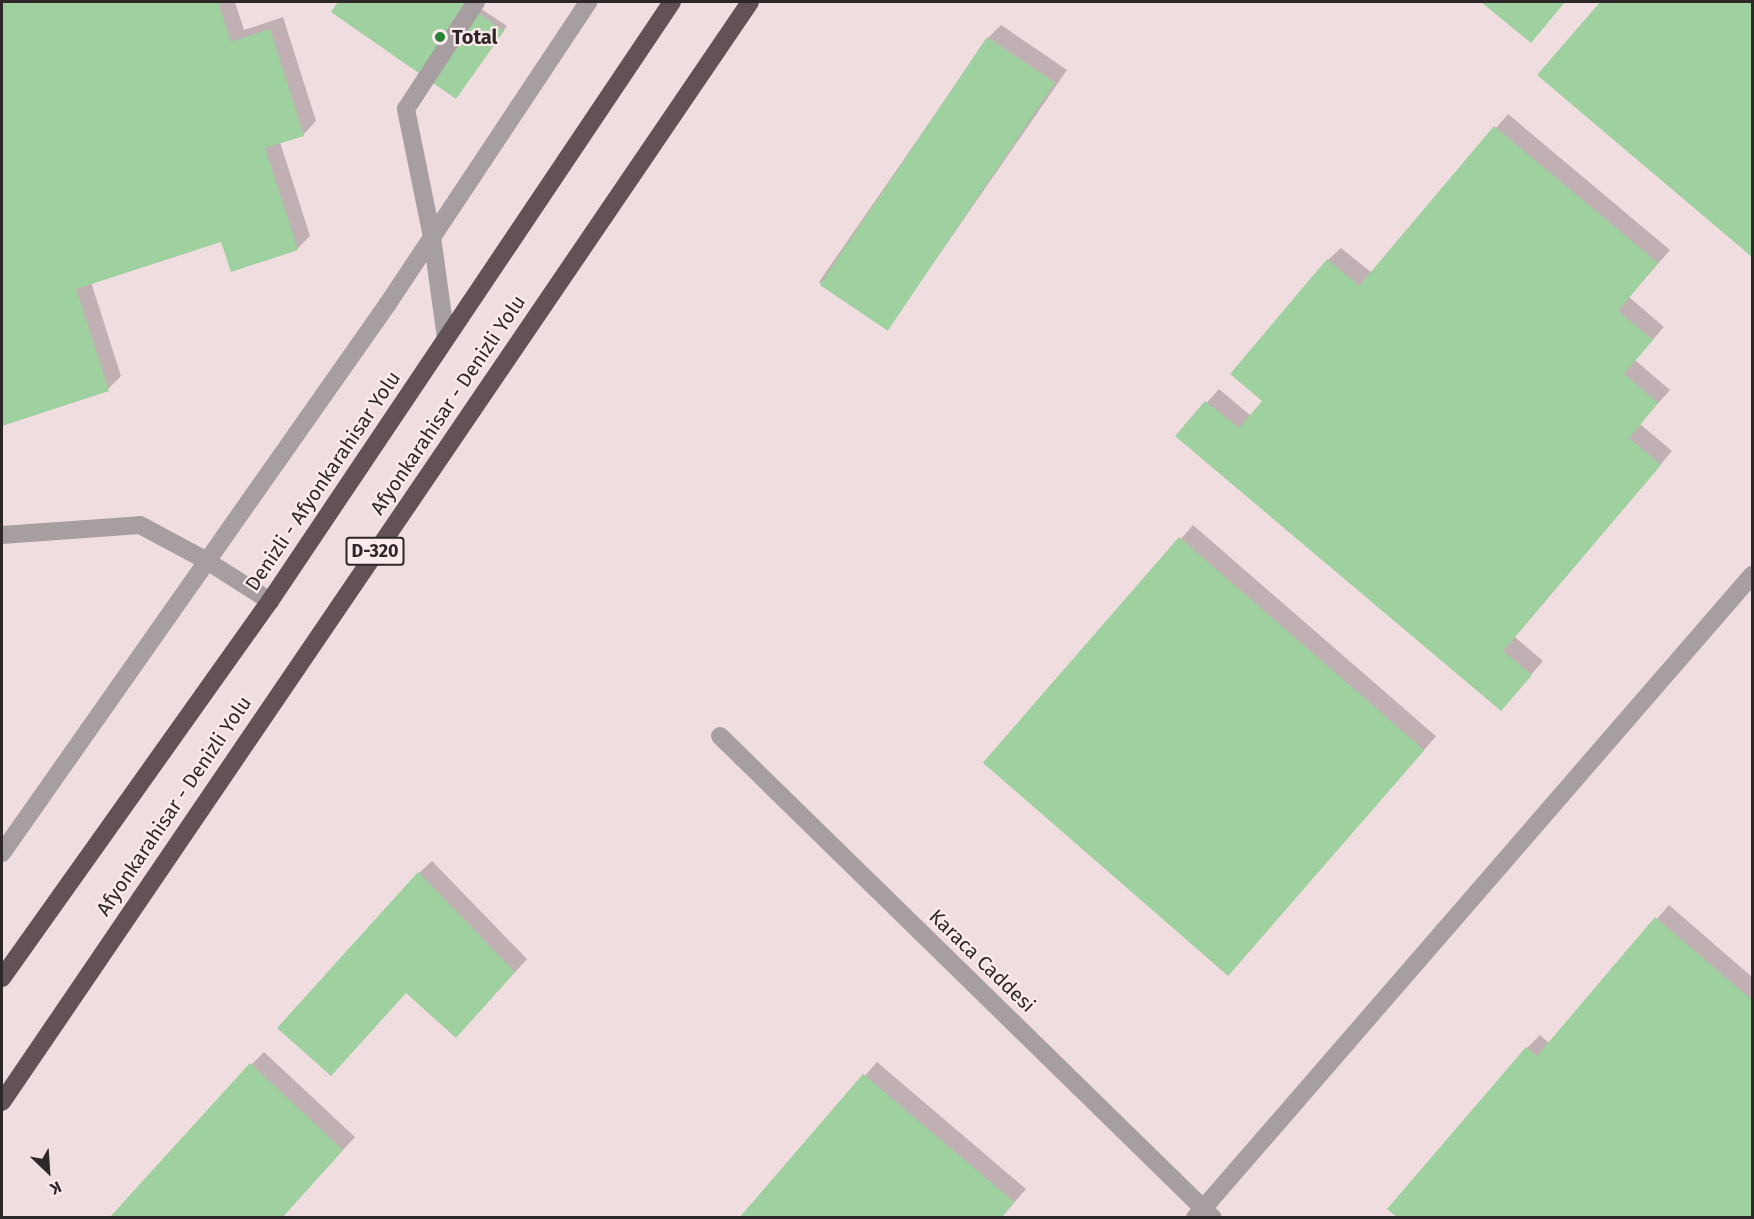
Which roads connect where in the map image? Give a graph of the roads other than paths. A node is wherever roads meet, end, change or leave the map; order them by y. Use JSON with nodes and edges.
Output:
{"nodes":[{"id":1,"x":476,"y":2,"type":"edge"},
{"id":2,"x":588,"y":2,"type":"edge"},
{"id":3,"x":672,"y":2,"type":"edge"},
{"id":4,"x":750,"y":2,"type":"edge"},
{"id":5,"x":432,"y":237,"type":"junction"},
{"id":6,"x":446,"y":338,"type":"junction"},
{"id":7,"x":2,"y":535,"type":"edge"},
{"id":8,"x":207,"y":561,"type":"junction"},
{"id":9,"x":1752,"y":576,"type":"edge"},
{"id":10,"x":270,"y":601,"type":"junction"},
{"id":11,"x":720,"y":736,"type":"dead end"},
{"id":12,"x":2,"y":853,"type":"edge"},
{"id":13,"x":5,"y":967,"type":"edge"},
{"id":14,"x":2,"y":1102,"type":"edge"},
{"id":15,"x":1203,"y":1215,"type":"edge"}],
"edges":[{"from":1,"to":5,"type":"street"},
{"from":2,"to":5,"type":"street"},
{"from":3,"to":6,"type":"highway","name":"Denizli - Afyonkarahisar Yolu","number":"D-320"},
{"from":4,"to":14,"type":"highway","name":"Afyonkarahisar - Denizli Yolu","number":"D-320"},
{"from":5,"to":6,"type":"street"},
{"from":5,"to":8,"type":"street"},
{"from":6,"to":10,"type":"highway","name":"Denizli - Afyonkarahisar Yolu","number":"D-320"},
{"from":7,"to":8,"type":"street"},
{"from":8,"to":10,"type":"street"},
{"from":8,"to":12,"type":"street"},
{"from":9,"to":15,"type":"street"},
{"from":10,"to":13,"type":"highway","name":"Denizli - Afyonkarahisar Yolu","number":"D-320"},
{"from":11,"to":15,"type":"street","name":"Karaca Caddesi"}]}
